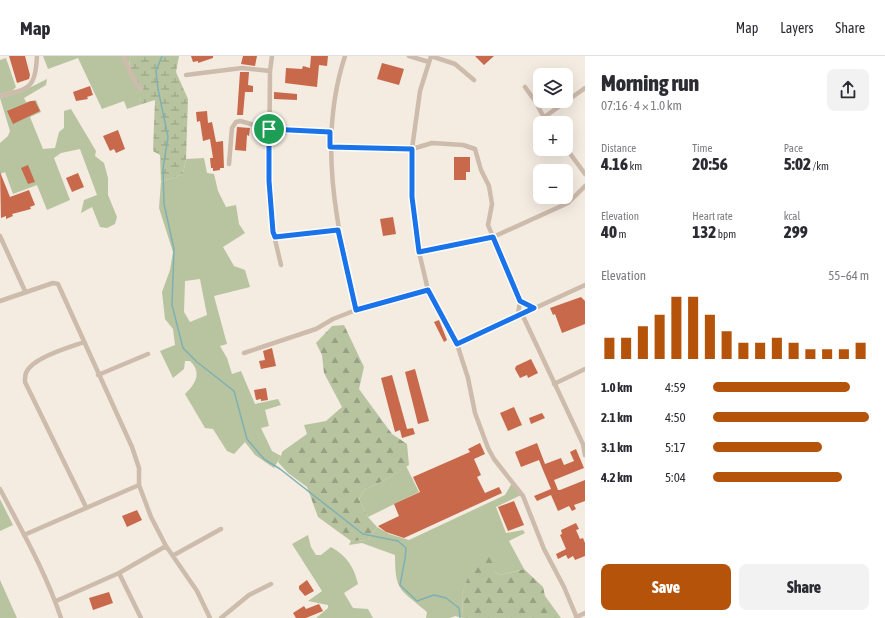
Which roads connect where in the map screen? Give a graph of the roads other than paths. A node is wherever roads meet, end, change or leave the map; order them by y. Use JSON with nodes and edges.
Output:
{"nodes":[{"id":1,"x":37,"y":56,"type":"edge"},
{"id":2,"x":123,"y":56,"type":"edge"},
{"id":3,"x":272,"y":56,"type":"edge"},
{"id":4,"x":345,"y":56,"type":"edge"},
{"id":5,"x":409,"y":56,"type":"edge"},
{"id":6,"x":431,"y":56,"type":"edge"},
{"id":7,"x":429,"y":62,"type":"junction"},
{"id":8,"x":270,"y":71,"type":"junction"},
{"id":9,"x":186,"y":75,"type":"dead end"},
{"id":10,"x":474,"y":80,"type":"dead end"},
{"id":11,"x":525,"y":87,"type":"dead end"},
{"id":12,"x":585,"y":88,"type":"edge"},
{"id":13,"x":141,"y":89,"type":"dead end"},
{"id":14,"x":0,"y":96,"type":"edge"},
{"id":15,"x":542,"y":116,"type":"edge"},
{"id":16,"x":546,"y":116,"type":"edge"},
{"id":17,"x":269,"y":129,"type":"junction"},
{"id":18,"x":330,"y":132,"type":"junction"},
{"id":19,"x":330,"y":147,"type":"junction"},
{"id":20,"x":412,"y":149,"type":"junction"},
{"id":21,"x":572,"y":156,"type":"edge"},
{"id":22,"x":229,"y":164,"type":"dead end"},
{"id":23,"x":585,"y":174,"type":"edge"},
{"id":24,"x":585,"y":186,"type":"edge"},
{"id":25,"x":338,"y":230,"type":"junction"},
{"id":26,"x":0,"y":236,"type":"edge"},
{"id":27,"x":275,"y":237,"type":"junction"},
{"id":28,"x":493,"y":237,"type":"junction"},
{"id":29,"x":419,"y":252,"type":"junction"},
{"id":30,"x":281,"y":265,"type":"dead end"},
{"id":31,"x":585,"y":285,"type":"edge"},
{"id":32,"x":428,"y":290,"type":"junction"},
{"id":33,"x":25,"y":291,"type":"junction"},
{"id":34,"x":0,"y":301,"type":"edge"},
{"id":35,"x":520,"y":301,"type":"junction"},
{"id":36,"x":534,"y":308,"type":"junction"},
{"id":37,"x":356,"y":310,"type":"junction"},
{"id":38,"x":520,"y":315,"type":"junction"},
{"id":39,"x":84,"y":342,"type":"junction"},
{"id":40,"x":457,"y":344,"type":"junction"},
{"id":41,"x":244,"y":353,"type":"dead end"},
{"id":42,"x":148,"y":354,"type":"dead end"},
{"id":43,"x":585,"y":369,"type":"edge"},
{"id":44,"x":98,"y":375,"type":"junction"},
{"id":45,"x":554,"y":384,"type":"junction"},
{"id":46,"x":585,"y":455,"type":"edge"},
{"id":47,"x":139,"y":485,"type":"junction"},
{"id":48,"x":0,"y":489,"type":"edge"},
{"id":49,"x":86,"y":507,"type":"junction"},
{"id":50,"x":221,"y":529,"type":"dead end"},
{"id":51,"x":24,"y":535,"type":"junction"},
{"id":52,"x":166,"y":546,"type":"junction"},
{"id":53,"x":174,"y":555,"type":"junction"},
{"id":54,"x":119,"y":573,"type":"junction"},
{"id":55,"x":271,"y":584,"type":"dead end"},
{"id":56,"x":56,"y":601,"type":"junction"},
{"id":57,"x":585,"y":613,"type":"edge"},
{"id":58,"x":577,"y":617,"type":"edge"},
{"id":59,"x":62,"y":618,"type":"edge"},
{"id":60,"x":141,"y":618,"type":"edge"},
{"id":61,"x":210,"y":618,"type":"edge"},
{"id":62,"x":221,"y":618,"type":"edge"}],
"edges":[{"from":1,"to":14,"type":"street"},
{"from":2,"to":13,"type":"street"},
{"from":3,"to":8,"type":"street"},
{"from":4,"to":18,"type":"street"},
{"from":5,"to":7,"type":"street"},
{"from":6,"to":7,"type":"street"},
{"from":6,"to":10,"type":"street"},
{"from":7,"to":20,"type":"street"},
{"from":8,"to":9,"type":"street"},
{"from":8,"to":17,"type":"street"},
{"from":11,"to":15,"type":"street"},
{"from":12,"to":16,"type":"street"},
{"from":17,"to":18,"type":"street"},
{"from":17,"to":22,"type":"street"},
{"from":17,"to":27,"type":"street"},
{"from":18,"to":19,"type":"street"},
{"from":19,"to":20,"type":"street"},
{"from":19,"to":25,"type":"street"},
{"from":20,"to":28,"type":"street"},
{"from":20,"to":29,"type":"street"},
{"from":21,"to":23,"type":"street"},
{"from":24,"to":28,"type":"street"},
{"from":25,"to":27,"type":"street"},
{"from":25,"to":37,"type":"street"},
{"from":26,"to":33,"type":"street"},
{"from":27,"to":30,"type":"street"},
{"from":28,"to":29,"type":"street"},
{"from":28,"to":35,"type":"street"},
{"from":29,"to":32,"type":"street"},
{"from":31,"to":36,"type":"street"},
{"from":32,"to":37,"type":"street"},
{"from":32,"to":40,"type":"street"},
{"from":33,"to":34,"type":"street"},
{"from":33,"to":39,"type":"street"},
{"from":35,"to":36,"type":"street"},
{"from":35,"to":38,"type":"street"},
{"from":36,"to":38,"type":"street"},
{"from":37,"to":41,"type":"street"},
{"from":38,"to":40,"type":"street"},
{"from":38,"to":45,"type":"street"},
{"from":39,"to":44,"type":"street"},
{"from":39,"to":49,"type":"street"},
{"from":40,"to":58,"type":"street"},
{"from":42,"to":44,"type":"street"},
{"from":43,"to":45,"type":"street"},
{"from":44,"to":47,"type":"street"},
{"from":45,"to":46,"type":"street"},
{"from":47,"to":49,"type":"street"},
{"from":47,"to":52,"type":"street"},
{"from":48,"to":51,"type":"street"},
{"from":49,"to":51,"type":"street"},
{"from":50,"to":53,"type":"street"},
{"from":51,"to":56,"type":"street"},
{"from":52,"to":53,"type":"street"},
{"from":52,"to":54,"type":"street"},
{"from":53,"to":61,"type":"street"},
{"from":54,"to":56,"type":"street"},
{"from":54,"to":60,"type":"street"},
{"from":55,"to":62,"type":"street"},
{"from":56,"to":59,"type":"street"},
{"from":57,"to":58,"type":"street"}]}
